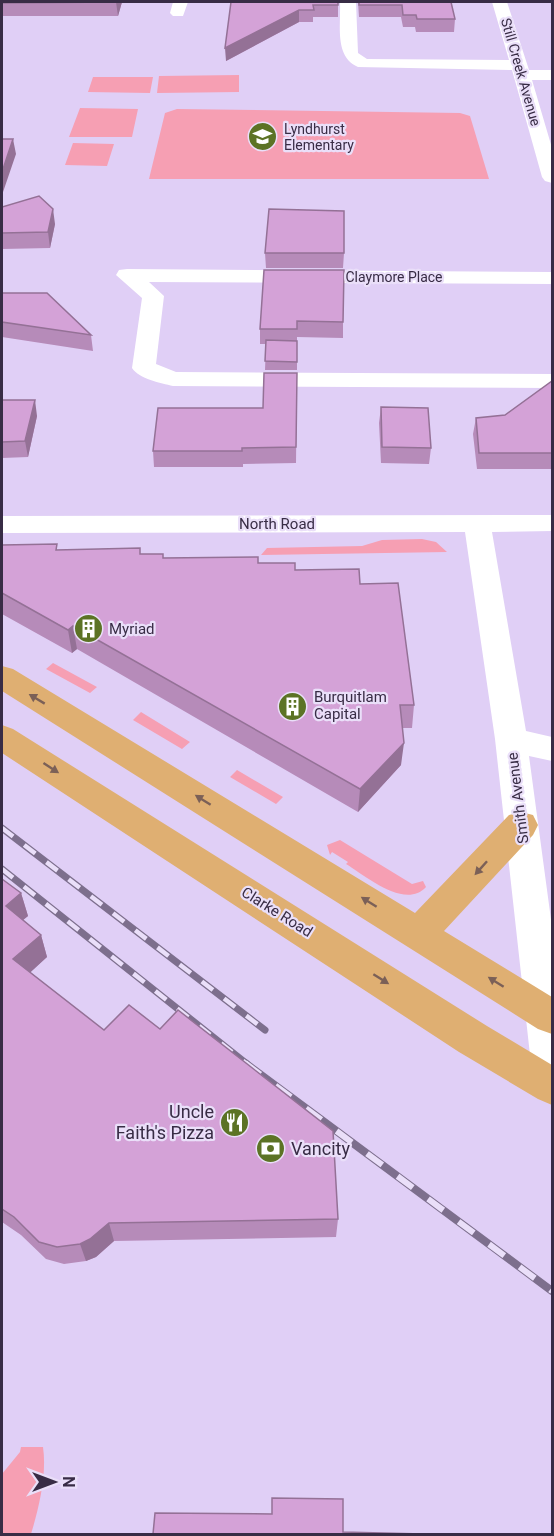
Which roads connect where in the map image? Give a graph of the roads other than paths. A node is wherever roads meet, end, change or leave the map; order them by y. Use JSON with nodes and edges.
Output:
{"nodes":[{"id":1,"x":348,"y":2,"type":"edge"},
{"id":2,"x":500,"y":2,"type":"edge"},
{"id":3,"x":521,"y":70,"type":"junction"},
{"id":4,"x":552,"y":75,"type":"edge"},
{"id":5,"x":552,"y":177,"type":"edge"},
{"id":6,"x":552,"y":278,"type":"edge"},
{"id":7,"x":552,"y":381,"type":"edge"},
{"id":8,"x":477,"y":523,"type":"junction"},
{"id":9,"x":552,"y":523,"type":"edge"},
{"id":10,"x":2,"y":525,"type":"edge"},
{"id":11,"x":2,"y":677,"type":"edge"},
{"id":12,"x":2,"y":737,"type":"edge"},
{"id":13,"x":511,"y":740,"type":"junction"},
{"id":14,"x":552,"y":749,"type":"edge"},
{"id":15,"x":520,"y":825,"type":"junction"},
{"id":16,"x":542,"y":902,"type":"edge"},
{"id":17,"x":419,"y":933,"type":"junction"},
{"id":18,"x":549,"y":1015,"type":"edge"},
{"id":19,"x":552,"y":1073,"type":"edge"},
{"id":20,"x":552,"y":1086,"type":"edge"}],
"edges":[{"from":1,"to":3,"type":"street"},
{"from":2,"to":3,"type":"street","name":"Still Creek Avenue"},
{"from":3,"to":4,"type":"street"},
{"from":3,"to":5,"type":"street","name":"Still Creek Avenue"},
{"from":6,"to":7,"type":"street","name":"Claymore Place"},
{"from":8,"to":9,"type":"street","name":"North Road"},
{"from":8,"to":10,"type":"street","name":"North Road"},
{"from":8,"to":13,"type":"street","name":"Smith Avenue"},
{"from":17,"to":11,"type":"main road","one_way":true},
{"from":12,"to":20,"type":"main road","name":"Clarke Road","one_way":true},
{"from":13,"to":14,"type":"street"},
{"from":13,"to":15,"type":"street","name":"Smith Avenue"},
{"from":15,"to":16,"type":"street","name":"Smith Avenue"},
{"from":15,"to":17,"type":"main road","one_way":true},
{"from":16,"to":18,"type":"street","name":"Smith Avenue"},
{"from":18,"to":17,"type":"main road","one_way":true},
{"from":18,"to":19,"type":"street","name":"Smith Avenue"}]}
